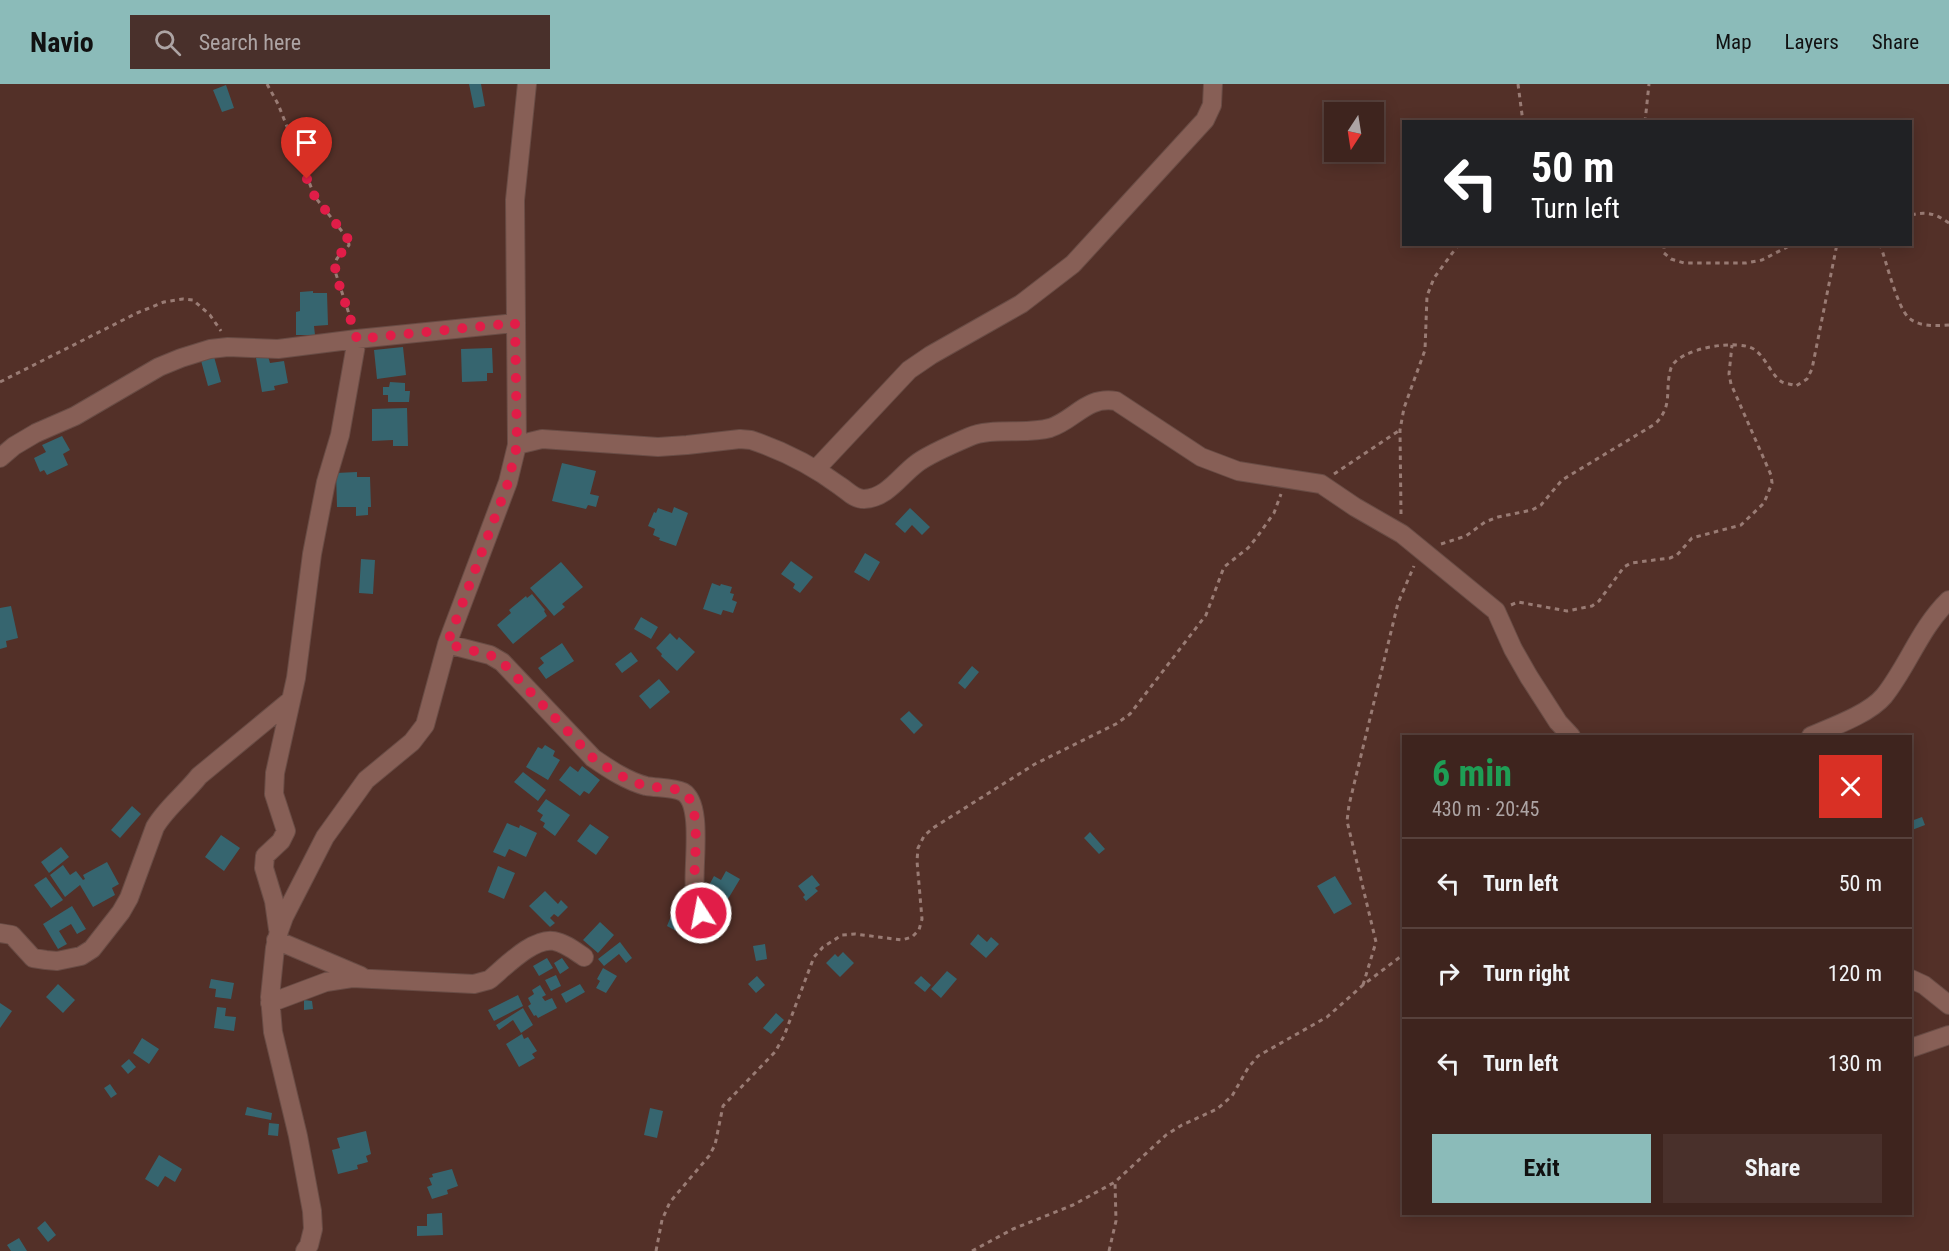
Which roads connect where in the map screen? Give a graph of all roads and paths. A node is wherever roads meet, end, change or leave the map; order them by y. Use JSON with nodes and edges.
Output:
{"nodes":[{"id":1,"x":267,"y":84,"type":"edge"},
{"id":2,"x":527,"y":84,"type":"edge"},
{"id":3,"x":1213,"y":84,"type":"edge"},
{"id":4,"x":1518,"y":84,"type":"edge"},
{"id":5,"x":1648,"y":84,"type":"edge"},
{"id":6,"x":1523,"y":120,"type":"edge"},
{"id":7,"x":1645,"y":120,"type":"edge"},
{"id":8,"x":1912,"y":215,"type":"edge"},
{"id":9,"x":1949,"y":223,"type":"edge"},
{"id":10,"x":1458,"y":246,"type":"edge"},
{"id":11,"x":1664,"y":246,"type":"edge"},
{"id":12,"x":1789,"y":246,"type":"edge"},
{"id":13,"x":1837,"y":246,"type":"edge"},
{"id":14,"x":1881,"y":246,"type":"edge"},
{"id":15,"x":515,"y":323,"type":"junction"},
{"id":16,"x":1949,"y":325,"type":"edge"},
{"id":17,"x":357,"y":339,"type":"junction"},
{"id":18,"x":1732,"y":345,"type":"junction"},
{"id":19,"x":228,"y":347,"type":"junction"},
{"id":20,"x":0,"y":382,"type":"edge"},
{"id":21,"x":1400,"y":430,"type":"junction"},
{"id":22,"x":517,"y":445,"type":"junction"},
{"id":23,"x":0,"y":458,"type":"edge"},
{"id":24,"x":817,"y":468,"type":"junction"},
{"id":25,"x":1287,"y":479,"type":"junction"},
{"id":26,"x":1321,"y":484,"type":"junction"},
{"id":27,"x":1402,"y":534,"type":"junction"},
{"id":28,"x":1421,"y":549,"type":"junction"},
{"id":29,"x":1949,"y":600,"type":"edge"},
{"id":30,"x":1496,"y":611,"type":"junction"},
{"id":31,"x":447,"y":644,"type":"junction"},
{"id":32,"x":291,"y":700,"type":"junction"},
{"id":33,"x":1570,"y":735,"type":"edge"},
{"id":34,"x":1813,"y":735,"type":"edge"},
{"id":35,"x":701,"y":913,"type":"dead end"},
{"id":36,"x":0,"y":933,"type":"edge"},
{"id":37,"x":278,"y":936,"type":"junction"},
{"id":38,"x":1402,"y":956,"type":"edge"},
{"id":39,"x":584,"y":957,"type":"dead end"},
{"id":40,"x":365,"y":978,"type":"junction"},
{"id":41,"x":1912,"y":979,"type":"edge"},
{"id":42,"x":1363,"y":985,"type":"junction"},
{"id":43,"x":270,"y":1003,"type":"junction"},
{"id":44,"x":1949,"y":1005,"type":"edge"},
{"id":45,"x":1949,"y":1035,"type":"edge"},
{"id":46,"x":1912,"y":1048,"type":"edge"},
{"id":47,"x":1115,"y":1182,"type":"junction"},
{"id":48,"x":305,"y":1251,"type":"edge"},
{"id":49,"x":656,"y":1251,"type":"edge"},
{"id":50,"x":972,"y":1251,"type":"edge"},
{"id":51,"x":1109,"y":1251,"type":"edge"}],
"edges":[{"from":1,"to":17,"type":"path"},
{"from":2,"to":15,"type":"street"},
{"from":3,"to":24,"type":"street"},
{"from":4,"to":6,"type":"path"},
{"from":5,"to":7,"type":"path"},
{"from":8,"to":9,"type":"path"},
{"from":10,"to":21,"type":"path"},
{"from":11,"to":12,"type":"path"},
{"from":13,"to":18,"type":"path"},
{"from":14,"to":16,"type":"path"},
{"from":15,"to":17,"type":"street"},
{"from":15,"to":22,"type":"street"},
{"from":17,"to":19,"type":"street"},
{"from":17,"to":32,"type":"street"},
{"from":18,"to":28,"type":"path"},
{"from":18,"to":30,"type":"path"},
{"from":19,"to":20,"type":"path"},
{"from":19,"to":23,"type":"street"},
{"from":21,"to":26,"type":"path"},
{"from":21,"to":27,"type":"path"},
{"from":22,"to":24,"type":"street"},
{"from":22,"to":31,"type":"street"},
{"from":24,"to":25,"type":"street"},
{"from":25,"to":26,"type":"street"},
{"from":25,"to":49,"type":"path"},
{"from":26,"to":27,"type":"street"},
{"from":27,"to":28,"type":"street"},
{"from":28,"to":30,"type":"street"},
{"from":28,"to":42,"type":"path"},
{"from":29,"to":34,"type":"street"},
{"from":30,"to":33,"type":"street"},
{"from":31,"to":35,"type":"street"},
{"from":31,"to":37,"type":"street"},
{"from":32,"to":36,"type":"street"},
{"from":32,"to":37,"type":"street"},
{"from":37,"to":40,"type":"street"},
{"from":37,"to":43,"type":"street"},
{"from":38,"to":42,"type":"path"},
{"from":39,"to":40,"type":"street"},
{"from":40,"to":43,"type":"street"},
{"from":41,"to":44,"type":"street"},
{"from":42,"to":47,"type":"path"},
{"from":43,"to":48,"type":"street"},
{"from":45,"to":46,"type":"street"},
{"from":47,"to":50,"type":"path"},
{"from":47,"to":51,"type":"path"}]}
